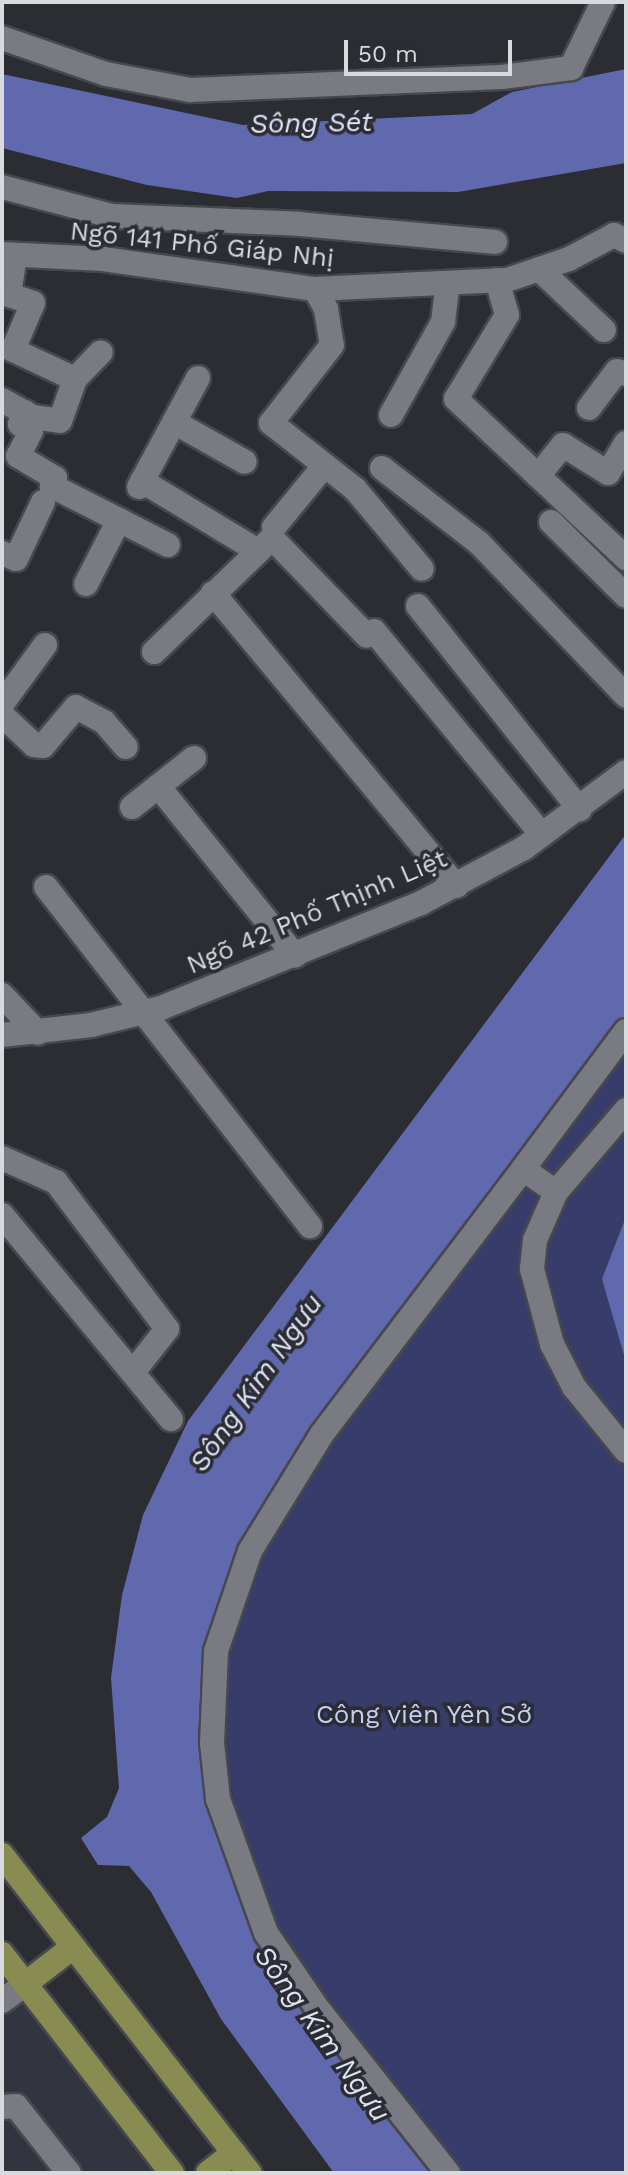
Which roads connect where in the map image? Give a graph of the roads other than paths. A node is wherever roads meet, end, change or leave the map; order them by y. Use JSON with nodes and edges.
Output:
{"nodes":[{"id":1,"x":603,"y":2,"type":"edge"},
{"id":2,"x":2,"y":38,"type":"edge"},
{"id":3,"x":2,"y":187,"type":"edge"},
{"id":4,"x":626,"y":241,"type":"edge"},
{"id":5,"x":495,"y":242,"type":"dead end"},
{"id":6,"x":9,"y":255,"type":"edge"},
{"id":7,"x":539,"y":269,"type":"junction"},
{"id":8,"x":497,"y":280,"type":"junction"},
{"id":9,"x":448,"y":283,"type":"junction"},
{"id":10,"x":315,"y":289,"type":"junction"},
{"id":11,"x":604,"y":330,"type":"dead end"},
{"id":12,"x":101,"y":352,"type":"dead end"},
{"id":13,"x":626,"y":374,"type":"edge"},
{"id":14,"x":198,"y":378,"type":"dead end"},
{"id":15,"x":75,"y":379,"type":"junction"},
{"id":16,"x":2,"y":400,"type":"edge"},
{"id":17,"x":589,"y":408,"type":"dead end"},
{"id":18,"x":29,"y":414,"type":"junction"},
{"id":19,"x":391,"y":415,"type":"dead end"},
{"id":20,"x":174,"y":422,"type":"junction"},
{"id":21,"x":626,"y":443,"type":"edge"},
{"id":22,"x":245,"y":462,"type":"dead end"},
{"id":23,"x":325,"y":465,"type":"junction"},
{"id":24,"x":538,"y":476,"type":"junction"},
{"id":25,"x":360,"y":499,"type":"junction"},
{"id":26,"x":43,"y":502,"type":"dead end"},
{"id":27,"x":119,"y":520,"type":"junction"},
{"id":28,"x":551,"y":522,"type":"dead end"},
{"id":29,"x":268,"y":539,"type":"junction"},
{"id":30,"x":168,"y":545,"type":"dead end"},
{"id":31,"x":2,"y":553,"type":"edge"},
{"id":32,"x":626,"y":558,"type":"edge"},
{"id":33,"x":422,"y":569,"type":"dead end"},
{"id":34,"x":86,"y":584,"type":"dead end"},
{"id":35,"x":213,"y":593,"type":"junction"},
{"id":36,"x":626,"y":596,"type":"edge"},
{"id":37,"x":418,"y":606,"type":"dead end"},
{"id":38,"x":45,"y":645,"type":"dead end"},
{"id":39,"x":154,"y":652,"type":"dead end"},
{"id":40,"x":626,"y":696,"type":"edge"},
{"id":41,"x":2,"y":704,"type":"edge"},
{"id":42,"x":2,"y":715,"type":"edge"},
{"id":43,"x":126,"y":747,"type":"dead end"},
{"id":44,"x":194,"y":758,"type":"dead end"},
{"id":45,"x":626,"y":772,"type":"edge"},
{"id":46,"x":158,"y":786,"type":"junction"},
{"id":47,"x":132,"y":807,"type":"dead end"},
{"id":48,"x":580,"y":810,"type":"junction"},
{"id":49,"x":542,"y":835,"type":"junction"},
{"id":50,"x":456,"y":886,"type":"junction"},
{"id":51,"x":46,"y":887,"type":"dead end"},
{"id":52,"x":295,"y":956,"type":"junction"},
{"id":53,"x":2,"y":995,"type":"edge"},
{"id":54,"x":146,"y":1012,"type":"junction"},
{"id":55,"x":626,"y":1031,"type":"edge"},
{"id":56,"x":38,"y":1033,"type":"junction"},
{"id":57,"x":2,"y":1035,"type":"edge"},
{"id":58,"x":626,"y":1110,"type":"edge"},
{"id":59,"x":2,"y":1158,"type":"edge"},
{"id":60,"x":523,"y":1169,"type":"junction"},
{"id":61,"x":556,"y":1192,"type":"junction"},
{"id":62,"x":2,"y":1215,"type":"edge"},
{"id":63,"x":310,"y":1226,"type":"dead end"},
{"id":64,"x":134,"y":1371,"type":"junction"},
{"id":65,"x":171,"y":1419,"type":"dead end"},
{"id":66,"x":626,"y":1451,"type":"edge"},
{"id":67,"x":2,"y":1855,"type":"edge"},
{"id":68,"x":73,"y":1947,"type":"junction"},
{"id":69,"x":2,"y":1954,"type":"edge"},
{"id":70,"x":25,"y":1984,"type":"junction"},
{"id":71,"x":2,"y":2001,"type":"edge"},
{"id":72,"x":2,"y":2107,"type":"edge"},
{"id":73,"x":234,"y":2153,"type":"junction"},
{"id":74,"x":57,"y":2169,"type":"edge"},
{"id":75,"x":172,"y":2173,"type":"edge"},
{"id":76,"x":208,"y":2173,"type":"edge"},
{"id":77,"x":250,"y":2173,"type":"edge"},
{"id":78,"x":448,"y":2173,"type":"edge"}],
"edges":[{"from":1,"to":2,"type":"street"},
{"from":3,"to":5,"type":"street","name":"Ngõ 141 Phố Giáp Nhị"},
{"from":4,"to":7,"type":"street","name":"Ngõ 141 Phố Giáp Nhị"},
{"from":6,"to":10,"type":"street","name":"Ngõ 141 Phố Giáp Nhị"},
{"from":6,"to":15,"type":"street"},
{"from":7,"to":8,"type":"street","name":"Ngõ 141 Phố Giáp Nhị"},
{"from":7,"to":11,"type":"street"},
{"from":8,"to":9,"type":"street","name":"Ngõ 141 Phố Giáp Nhị"},
{"from":8,"to":24,"type":"street"},
{"from":9,"to":10,"type":"street","name":"Ngõ 141 Phố Giáp Nhị"},
{"from":9,"to":19,"type":"street"},
{"from":10,"to":23,"type":"street"},
{"from":12,"to":15,"type":"street"},
{"from":13,"to":17,"type":"street"},
{"from":14,"to":20,"type":"street"},
{"from":15,"to":18,"type":"street"},
{"from":16,"to":18,"type":"street"},
{"from":18,"to":27,"type":"street"},
{"from":20,"to":22,"type":"street"},
{"from":20,"to":29,"type":"street"},
{"from":21,"to":24,"type":"street"},
{"from":23,"to":25,"type":"street"},
{"from":23,"to":29,"type":"street"},
{"from":24,"to":32,"type":"street"},
{"from":25,"to":33,"type":"street"},
{"from":25,"to":40,"type":"street"},
{"from":26,"to":31,"type":"street"},
{"from":27,"to":30,"type":"street"},
{"from":27,"to":34,"type":"street"},
{"from":28,"to":36,"type":"street"},
{"from":29,"to":35,"type":"street"},
{"from":29,"to":49,"type":"street"},
{"from":35,"to":39,"type":"street"},
{"from":35,"to":50,"type":"street"},
{"from":37,"to":48,"type":"street"},
{"from":38,"to":41,"type":"street"},
{"from":42,"to":43,"type":"street"},
{"from":44,"to":46,"type":"street"},
{"from":45,"to":48,"type":"street","name":"Ngõ 42 Phố Thịnh Liệt"},
{"from":46,"to":47,"type":"street"},
{"from":46,"to":52,"type":"street"},
{"from":48,"to":49,"type":"street","name":"Ngõ 42 Phố Thịnh Liệt"},
{"from":49,"to":50,"type":"street","name":"Ngõ 42 Phố Thịnh Liệt"},
{"from":50,"to":52,"type":"street","name":"Ngõ 42 Phố Thịnh Liệt"},
{"from":51,"to":54,"type":"street"},
{"from":52,"to":54,"type":"street","name":"Ngõ 42 Phố Thịnh Liệt"},
{"from":53,"to":56,"type":"street"},
{"from":54,"to":56,"type":"street","name":"Ngõ 42 Phố Thịnh Liệt"},
{"from":54,"to":63,"type":"street"},
{"from":55,"to":60,"type":"street"},
{"from":56,"to":57,"type":"street","name":"Ngõ 42 Phố Thịnh Liệt"},
{"from":58,"to":61,"type":"street"},
{"from":59,"to":64,"type":"street"},
{"from":60,"to":61,"type":"street"},
{"from":60,"to":78,"type":"street"},
{"from":61,"to":66,"type":"street"},
{"from":62,"to":64,"type":"street"},
{"from":64,"to":65,"type":"street"},
{"from":67,"to":68,"type":"main road"},
{"from":68,"to":70,"type":"main road"},
{"from":68,"to":73,"type":"main road"},
{"from":69,"to":70,"type":"main road"},
{"from":70,"to":71,"type":"street"},
{"from":70,"to":75,"type":"main road"},
{"from":72,"to":74,"type":"street"},
{"from":73,"to":76,"type":"main road"},
{"from":73,"to":77,"type":"main road"}]}
